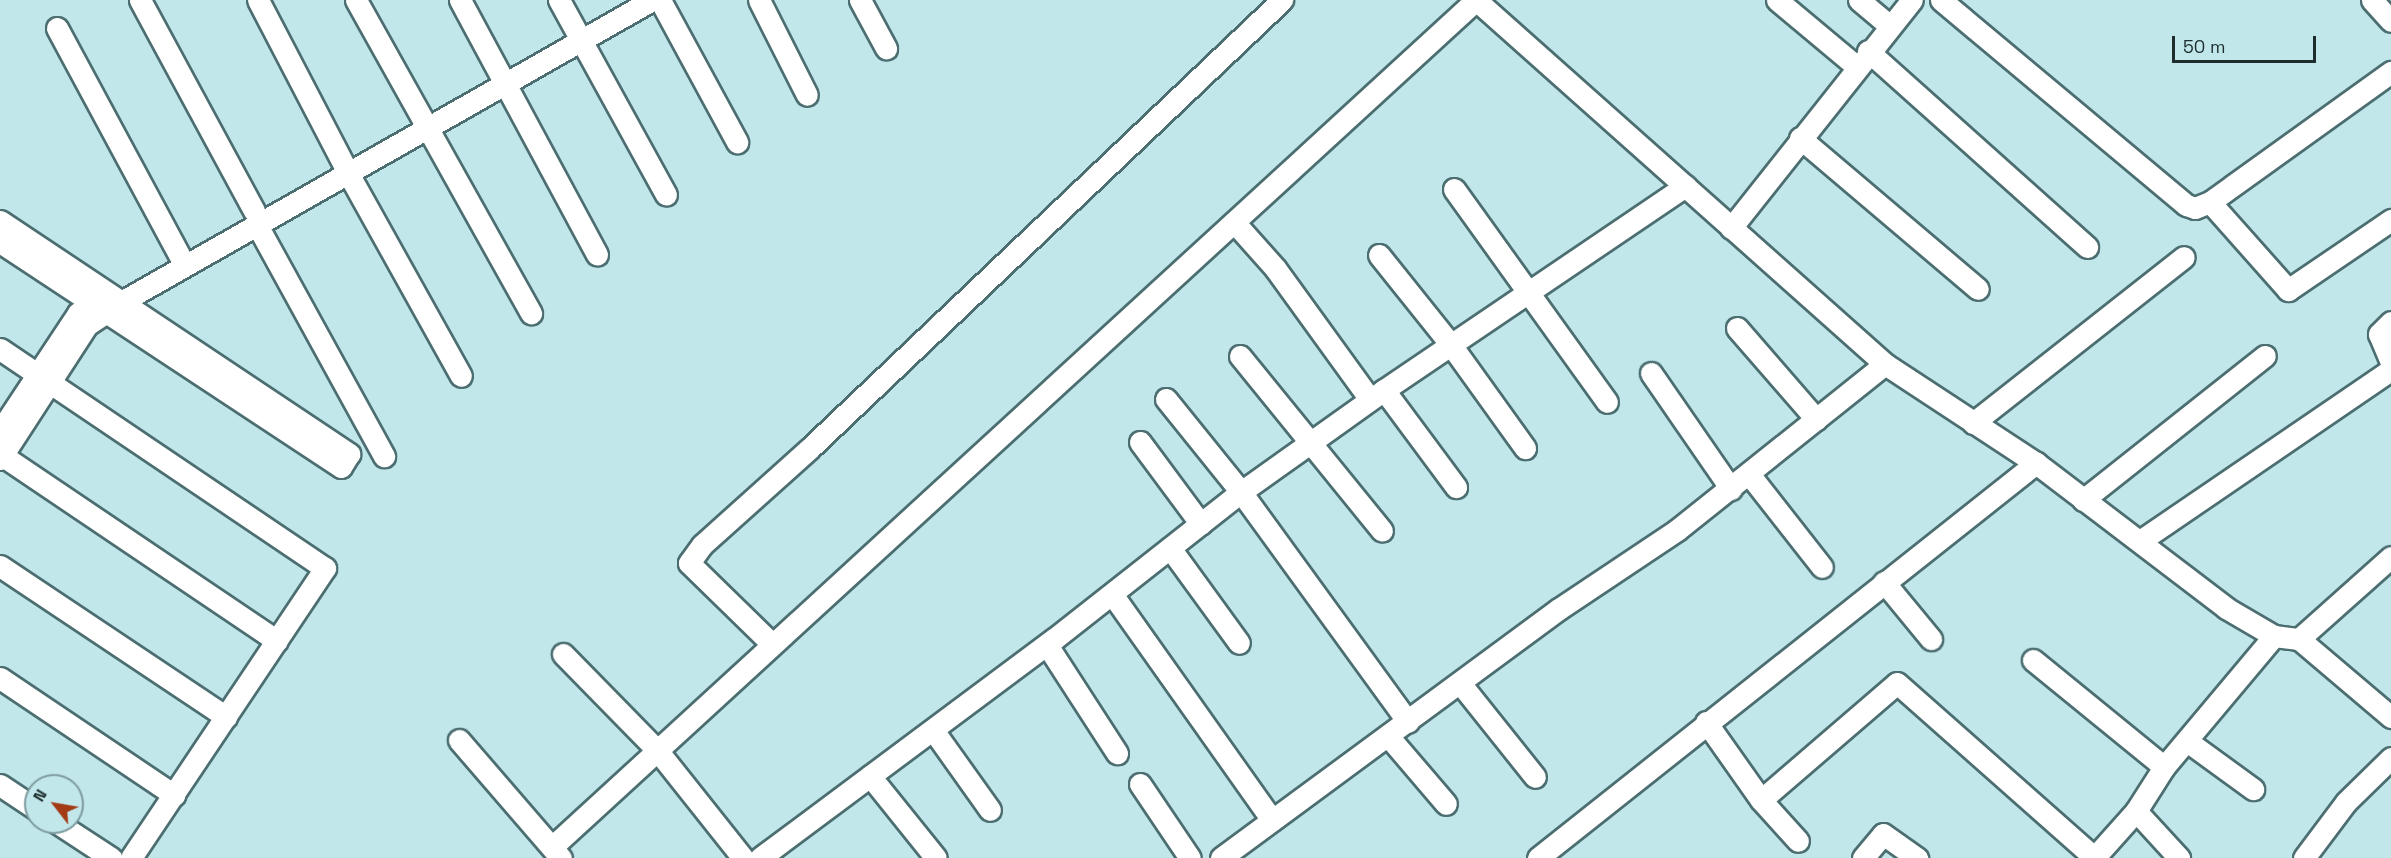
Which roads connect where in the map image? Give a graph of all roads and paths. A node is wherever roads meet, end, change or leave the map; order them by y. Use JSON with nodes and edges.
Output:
{"nodes":[{"id":1,"x":140,"y":0,"type":"edge"},
{"id":2,"x":258,"y":0,"type":"edge"},
{"id":3,"x":356,"y":0,"type":"edge"},
{"id":4,"x":460,"y":0,"type":"edge"},
{"id":5,"x":559,"y":0,"type":"edge"},
{"id":6,"x":624,"y":0,"type":"edge"},
{"id":7,"x":652,"y":0,"type":"edge"},
{"id":8,"x":660,"y":0,"type":"edge"},
{"id":9,"x":759,"y":0,"type":"edge"},
{"id":10,"x":860,"y":0,"type":"edge"},
{"id":11,"x":1282,"y":0,"type":"edge"},
{"id":12,"x":1476,"y":0,"type":"edge"},
{"id":13,"x":1777,"y":0,"type":"edge"},
{"id":14,"x":1859,"y":0,"type":"edge"},
{"id":15,"x":1912,"y":0,"type":"edge"},
{"id":16,"x":1941,"y":0,"type":"edge"},
{"id":17,"x":2372,"y":0,"type":"edge"},
{"id":18,"x":2391,"y":21,"type":"edge"},
{"id":19,"x":1890,"y":26,"type":"junction"},
{"id":20,"x":57,"y":28,"type":"dead end"},
{"id":21,"x":578,"y":34,"type":"junction"},
{"id":22,"x":886,"y":48,"type":"dead end"},
{"id":23,"x":1862,"y":58,"type":"junction"},
{"id":24,"x":2391,"y":72,"type":"edge"},
{"id":25,"x":502,"y":78,"type":"junction"},
{"id":26,"x":807,"y":95,"type":"dead end"},
{"id":27,"x":424,"y":122,"type":"junction"},
{"id":28,"x":1800,"y":138,"type":"junction"},
{"id":29,"x":736,"y":142,"type":"dead end"},
{"id":30,"x":344,"y":167,"type":"junction"},
{"id":31,"x":1685,"y":186,"type":"junction"},
{"id":32,"x":1454,"y":189,"type":"dead end"},
{"id":33,"x":666,"y":195,"type":"dead end"},
{"id":34,"x":2210,"y":202,"type":"junction"},
{"id":35,"x":255,"y":218,"type":"junction"},
{"id":36,"x":0,"y":220,"type":"edge"},
{"id":37,"x":2391,"y":220,"type":"edge"},
{"id":38,"x":1234,"y":222,"type":"junction"},
{"id":39,"x":1731,"y":228,"type":"junction"},
{"id":40,"x":0,"y":242,"type":"edge"},
{"id":41,"x":2087,"y":247,"type":"dead end"},
{"id":42,"x":597,"y":254,"type":"dead end"},
{"id":43,"x":179,"y":255,"type":"junction"},
{"id":44,"x":1379,"y":255,"type":"dead end"},
{"id":45,"x":2184,"y":257,"type":"dead end"},
{"id":46,"x":1978,"y":289,"type":"dead end"},
{"id":47,"x":1528,"y":292,"type":"junction"},
{"id":48,"x":108,"y":303,"type":"junction"},
{"id":49,"x":531,"y":313,"type":"dead end"},
{"id":50,"x":2391,"y":322,"type":"edge"},
{"id":51,"x":1737,"y":328,"type":"dead end"},
{"id":52,"x":1451,"y":345,"type":"junction"},
{"id":53,"x":0,"y":349,"type":"edge"},
{"id":54,"x":1240,"y":356,"type":"dead end"},
{"id":55,"x":2265,"y":356,"type":"dead end"},
{"id":56,"x":2391,"y":362,"type":"edge"},
{"id":57,"x":1885,"y":364,"type":"junction"},
{"id":58,"x":2391,"y":370,"type":"edge"},
{"id":59,"x":1651,"y":373,"type":"dead end"},
{"id":60,"x":461,"y":376,"type":"dead end"},
{"id":61,"x":44,"y":378,"type":"junction"},
{"id":62,"x":1377,"y":394,"type":"junction"},
{"id":63,"x":1166,"y":399,"type":"dead end"},
{"id":64,"x":1607,"y":402,"type":"dead end"},
{"id":65,"x":1816,"y":419,"type":"junction"},
{"id":66,"x":1973,"y":423,"type":"junction"},
{"id":67,"x":0,"y":432,"type":"edge"},
{"id":68,"x":1140,"y":442,"type":"dead end"},
{"id":69,"x":1310,"y":443,"type":"junction"},
{"id":70,"x":1525,"y":448,"type":"dead end"},
{"id":71,"x":1,"y":456,"type":"edge"},
{"id":72,"x":384,"y":456,"type":"dead end"},
{"id":73,"x":2036,"y":463,"type":"junction"},
{"id":74,"x":1749,"y":474,"type":"junction"},
{"id":75,"x":1456,"y":487,"type":"dead end"},
{"id":76,"x":1731,"y":489,"type":"junction"},
{"id":77,"x":1241,"y":492,"type":"junction"},
{"id":78,"x":2084,"y":500,"type":"junction"},
{"id":79,"x":1201,"y":524,"type":"junction"},
{"id":80,"x":1382,"y":531,"type":"dead end"},
{"id":81,"x":2140,"y":542,"type":"junction"},
{"id":82,"x":1170,"y":548,"type":"junction"},
{"id":83,"x":2391,"y":557,"type":"edge"},
{"id":84,"x":0,"y":566,"type":"edge"},
{"id":85,"x":1822,"y":567,"type":"dead end"},
{"id":86,"x":1884,"y":582,"type":"junction"},
{"id":87,"x":1112,"y":594,"type":"junction"},
{"id":88,"x":2274,"y":636,"type":"junction"},
{"id":89,"x":1931,"y":639,"type":"dead end"},
{"id":90,"x":2299,"y":639,"type":"junction"},
{"id":91,"x":277,"y":641,"type":"junction"},
{"id":92,"x":1239,"y":643,"type":"dead end"},
{"id":93,"x":772,"y":644,"type":"junction"},
{"id":94,"x":1047,"y":645,"type":"junction"},
{"id":95,"x":563,"y":654,"type":"dead end"},
{"id":96,"x":2033,"y":660,"type":"dead end"},
{"id":97,"x":0,"y":678,"type":"edge"},
{"id":98,"x":1460,"y":683,"type":"junction"},
{"id":99,"x":226,"y":717,"type":"junction"},
{"id":100,"x":2391,"y":717,"type":"edge"},
{"id":101,"x":1408,"y":722,"type":"junction"},
{"id":102,"x":1706,"y":722,"type":"junction"},
{"id":103,"x":933,"y":730,"type":"junction"},
{"id":104,"x":1389,"y":736,"type":"junction"},
{"id":105,"x":459,"y":740,"type":"dead end"},
{"id":106,"x":2187,"y":741,"type":"junction"},
{"id":107,"x":657,"y":750,"type":"junction"},
{"id":108,"x":1117,"y":753,"type":"dead end"},
{"id":109,"x":2391,"y":759,"type":"edge"},
{"id":110,"x":2164,"y":767,"type":"junction"},
{"id":111,"x":870,"y":776,"type":"junction"},
{"id":112,"x":1535,"y":777,"type":"dead end"},
{"id":113,"x":1140,"y":784,"type":"dead end"},
{"id":114,"x":0,"y":785,"type":"edge"},
{"id":115,"x":2253,"y":789,"type":"dead end"},
{"id":116,"x":174,"y":795,"type":"junction"},
{"id":117,"x":1761,"y":800,"type":"junction"},
{"id":118,"x":24,"y":801,"type":"edge"},
{"id":119,"x":1446,"y":804,"type":"dead end"},
{"id":120,"x":990,"y":810,"type":"dead end"},
{"id":121,"x":2136,"y":811,"type":"junction"},
{"id":122,"x":1272,"y":820,"type":"junction"},
{"id":123,"x":74,"y":834,"type":"edge"},
{"id":124,"x":1798,"y":841,"type":"dead end"},
{"id":125,"x":556,"y":852,"type":"edge"},
{"id":126,"x":1231,"y":855,"type":"edge"},
{"id":127,"x":2306,"y":857,"type":"edge"},
{"id":128,"x":111,"y":858,"type":"edge"},
{"id":129,"x":131,"y":858,"type":"edge"},
{"id":130,"x":743,"y":858,"type":"edge"},
{"id":131,"x":760,"y":858,"type":"edge"},
{"id":132,"x":936,"y":858,"type":"edge"},
{"id":133,"x":1190,"y":858,"type":"edge"},
{"id":134,"x":1538,"y":858,"type":"edge"},
{"id":135,"x":1863,"y":858,"type":"edge"},
{"id":136,"x":1917,"y":858,"type":"edge"},
{"id":137,"x":2094,"y":858,"type":"edge"},
{"id":138,"x":2179,"y":858,"type":"edge"}],
"edges":[{"from":1,"to":35,"type":"street"},
{"from":2,"to":30,"type":"street"},
{"from":3,"to":27,"type":"street"},
{"from":4,"to":25,"type":"street"},
{"from":5,"to":21,"type":"street"},
{"from":6,"to":21,"type":"street"},
{"from":7,"to":21,"type":"street"},
{"from":8,"to":29,"type":"street"},
{"from":9,"to":26,"type":"street"},
{"from":10,"to":22,"type":"street"},
{"from":11,"to":93,"type":"street"},
{"from":12,"to":31,"type":"street"},
{"from":12,"to":38,"type":"street"},
{"from":13,"to":23,"type":"street"},
{"from":14,"to":19,"type":"street"},
{"from":15,"to":19,"type":"street"},
{"from":16,"to":34,"type":"street"},
{"from":17,"to":18,"type":"street"},
{"from":19,"to":23,"type":"street"},
{"from":20,"to":43,"type":"street"},
{"from":21,"to":25,"type":"street"},
{"from":21,"to":33,"type":"street"},
{"from":23,"to":28,"type":"street"},
{"from":23,"to":41,"type":"street"},
{"from":24,"to":34,"type":"street"},
{"from":25,"to":27,"type":"street"},
{"from":25,"to":42,"type":"street"},
{"from":27,"to":30,"type":"street"},
{"from":27,"to":49,"type":"street"},
{"from":28,"to":39,"type":"street"},
{"from":28,"to":46,"type":"street"},
{"from":30,"to":35,"type":"street"},
{"from":30,"to":60,"type":"street"},
{"from":31,"to":39,"type":"street"},
{"from":31,"to":47,"type":"street"},
{"from":32,"to":47,"type":"street"},
{"from":34,"to":37,"type":"street"},
{"from":35,"to":43,"type":"street"},
{"from":35,"to":48,"type":"street"},
{"from":35,"to":72,"type":"street"},
{"from":36,"to":48,"type":"street"},
{"from":38,"to":62,"type":"street"},
{"from":38,"to":93,"type":"street"},
{"from":39,"to":57,"type":"street"},
{"from":40,"to":48,"type":"street"},
{"from":43,"to":48,"type":"street"},
{"from":44,"to":52,"type":"street"},
{"from":45,"to":66,"type":"street"},
{"from":47,"to":52,"type":"street"},
{"from":47,"to":64,"type":"street"},
{"from":48,"to":48,"type":"street"},
{"from":48,"to":61,"type":"street"},
{"from":50,"to":56,"type":"street"},
{"from":51,"to":65,"type":"street"},
{"from":52,"to":62,"type":"street"},
{"from":52,"to":70,"type":"street"},
{"from":53,"to":61,"type":"street"},
{"from":54,"to":69,"type":"street"},
{"from":55,"to":78,"type":"street"},
{"from":57,"to":65,"type":"street"},
{"from":57,"to":66,"type":"street"},
{"from":58,"to":81,"type":"street"},
{"from":59,"to":76,"type":"street"},
{"from":61,"to":67,"type":"street"},
{"from":61,"to":71,"type":"street"},
{"from":61,"to":91,"type":"street"},
{"from":62,"to":69,"type":"street"},
{"from":62,"to":75,"type":"street"},
{"from":63,"to":77,"type":"street"},
{"from":65,"to":74,"type":"street"},
{"from":66,"to":73,"type":"street"},
{"from":68,"to":79,"type":"street"},
{"from":69,"to":77,"type":"street"},
{"from":69,"to":80,"type":"street"},
{"from":71,"to":91,"type":"street"},
{"from":73,"to":78,"type":"street"},
{"from":73,"to":86,"type":"street"},
{"from":74,"to":76,"type":"street"},
{"from":74,"to":85,"type":"street"},
{"from":76,"to":98,"type":"street"},
{"from":77,"to":79,"type":"street"},
{"from":77,"to":101,"type":"street"},
{"from":78,"to":81,"type":"street"},
{"from":79,"to":82,"type":"street"},
{"from":81,"to":88,"type":"street"},
{"from":82,"to":87,"type":"street"},
{"from":82,"to":92,"type":"street"},
{"from":83,"to":90,"type":"street"},
{"from":84,"to":99,"type":"street"},
{"from":86,"to":89,"type":"street"},
{"from":86,"to":102,"type":"street"},
{"from":87,"to":94,"type":"street"},
{"from":87,"to":122,"type":"street"},
{"from":88,"to":90,"type":"street"},
{"from":88,"to":106,"type":"street"},
{"from":90,"to":100,"type":"street"},
{"from":91,"to":99,"type":"street"},
{"from":93,"to":107,"type":"street"},
{"from":94,"to":103,"type":"street"},
{"from":94,"to":108,"type":"street"},
{"from":95,"to":107,"type":"street"},
{"from":96,"to":110,"type":"street"},
{"from":97,"to":116,"type":"street"},
{"from":98,"to":101,"type":"street"},
{"from":98,"to":112,"type":"street"},
{"from":99,"to":116,"type":"street"},
{"from":101,"to":104,"type":"street"},
{"from":102,"to":117,"type":"street"},
{"from":102,"to":134,"type":"street"},
{"from":103,"to":111,"type":"street"},
{"from":103,"to":120,"type":"street"},
{"from":104,"to":119,"type":"street"},
{"from":104,"to":122,"type":"street"},
{"from":105,"to":125,"type":"street"},
{"from":106,"to":110,"type":"street"},
{"from":106,"to":115,"type":"street"},
{"from":107,"to":125,"type":"street"},
{"from":107,"to":130,"type":"street"},
{"from":109,"to":127,"type":"street"},
{"from":110,"to":121,"type":"street"},
{"from":111,"to":131,"type":"street"},
{"from":111,"to":132,"type":"street"},
{"from":113,"to":133,"type":"street"},
{"from":114,"to":118,"type":"street"},
{"from":116,"to":129,"type":"street"},
{"from":117,"to":124,"type":"street"},
{"from":117,"to":137,"type":"street"},
{"from":121,"to":137,"type":"street"},
{"from":121,"to":138,"type":"street"},
{"from":122,"to":126,"type":"street"},
{"from":123,"to":128,"type":"street"},
{"from":135,"to":136,"type":"street"}]}
